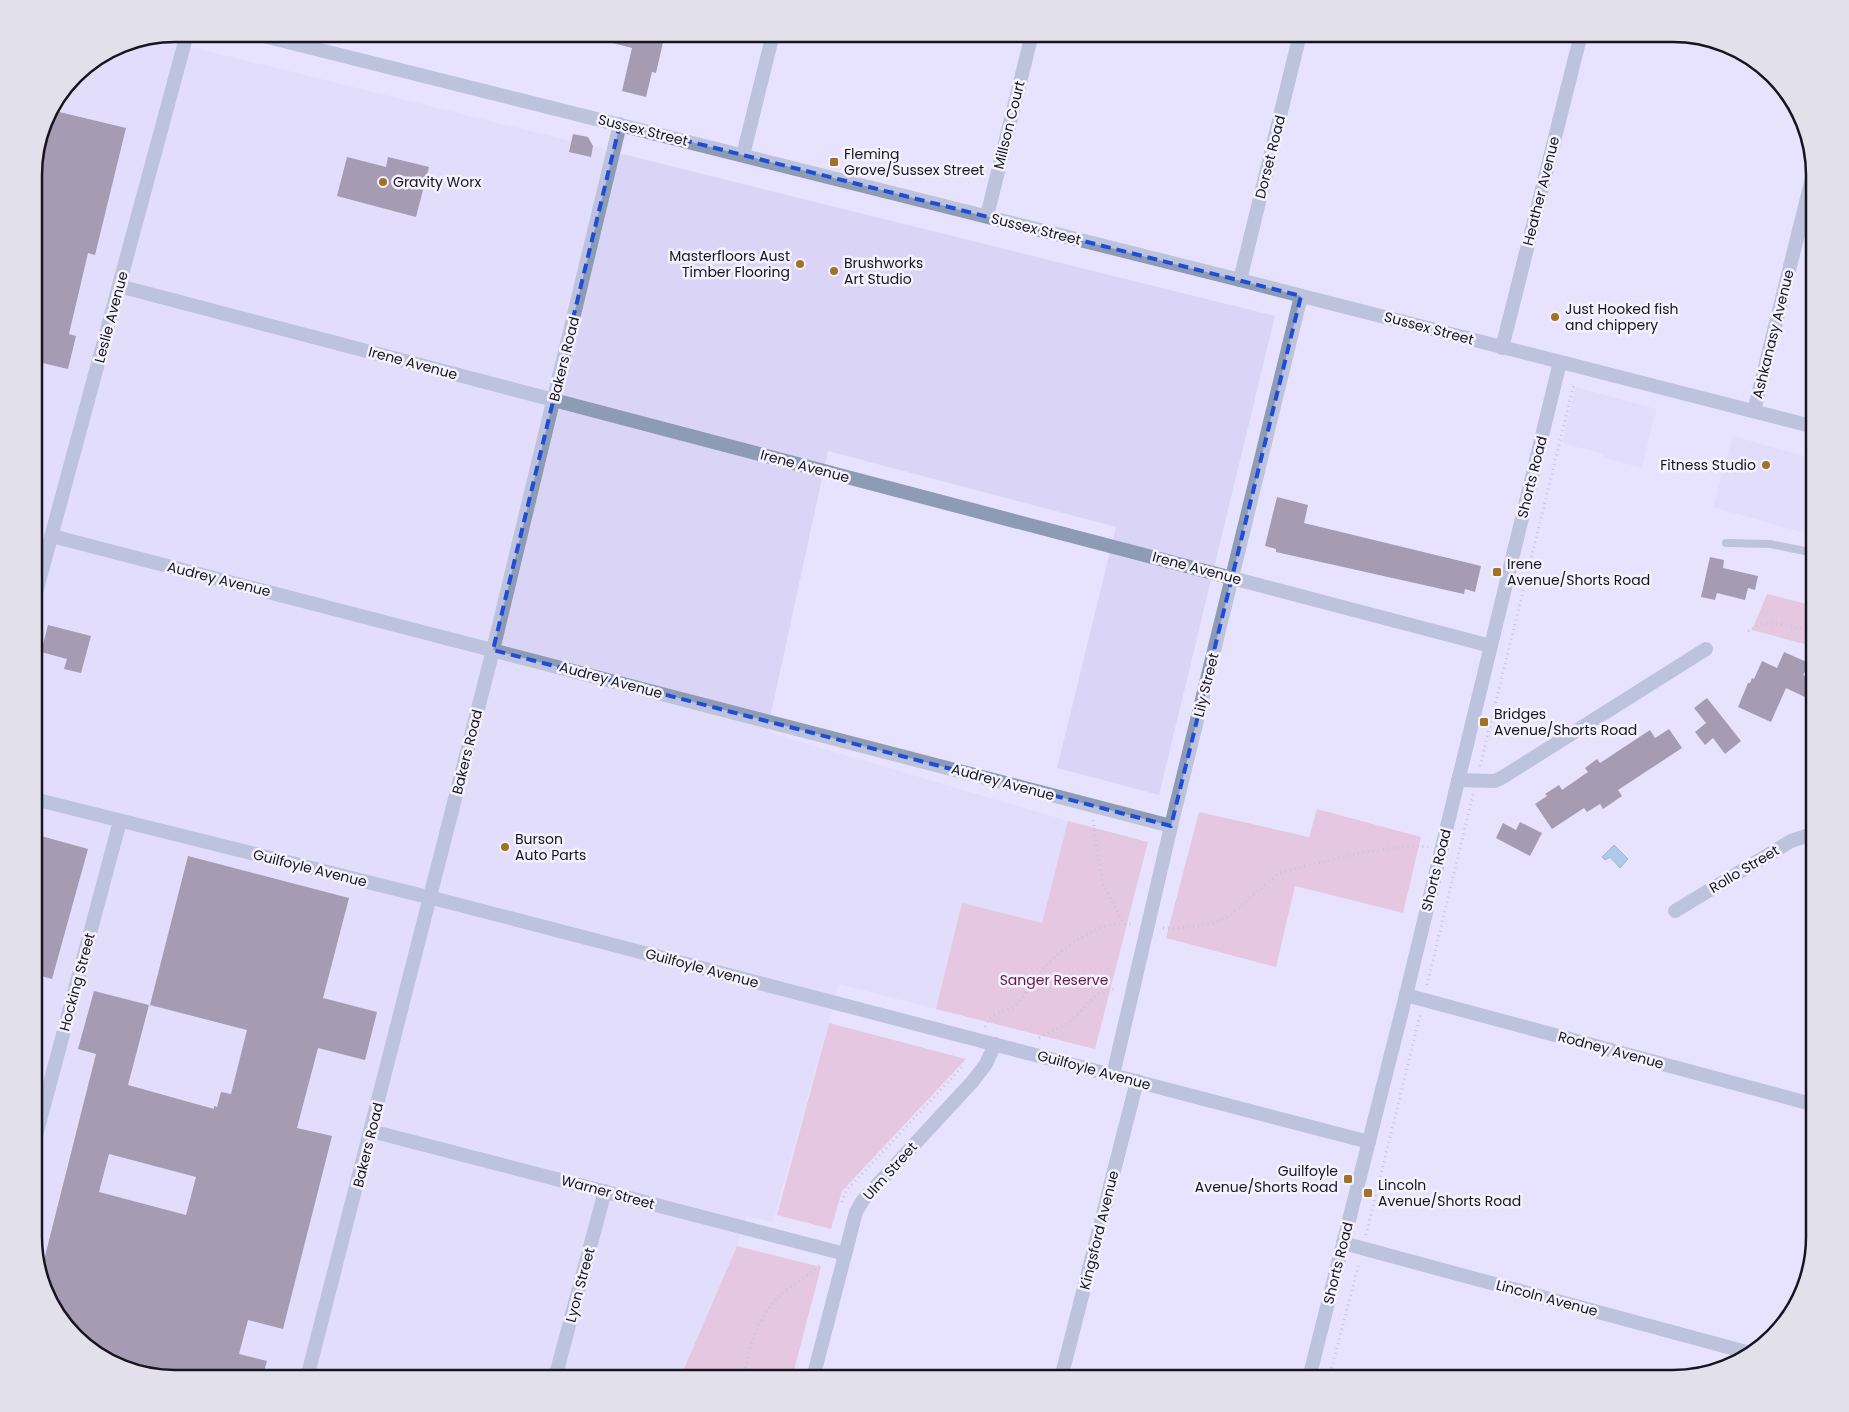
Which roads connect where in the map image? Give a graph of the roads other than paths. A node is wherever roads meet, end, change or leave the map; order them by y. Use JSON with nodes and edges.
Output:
{"nodes":[{"id":1,"x":185,"y":42,"type":"edge"},
{"id":2,"x":288,"y":42,"type":"edge"},
{"id":3,"x":771,"y":42,"type":"edge"},
{"id":4,"x":1030,"y":42,"type":"edge"},
{"id":5,"x":1298,"y":42,"type":"edge"},
{"id":6,"x":1579,"y":42,"type":"edge"},
{"id":7,"x":620,"y":124,"type":"junction"},
{"id":8,"x":743,"y":155,"type":"junction"},
{"id":9,"x":1806,"y":202,"type":"edge"},
{"id":10,"x":987,"y":216,"type":"junction"},
{"id":11,"x":1240,"y":280,"type":"junction"},
{"id":12,"x":119,"y":286,"type":"junction"},
{"id":13,"x":1301,"y":296,"type":"junction"},
{"id":14,"x":1502,"y":348,"type":"junction"},
{"id":15,"x":1560,"y":362,"type":"junction"},
{"id":16,"x":554,"y":400,"type":"junction"},
{"id":17,"x":1754,"y":411,"type":"junction"},
{"id":18,"x":1806,"y":425,"type":"edge"},
{"id":19,"x":52,"y":536,"type":"junction"},
{"id":20,"x":1726,"y":543,"type":"dead end"},
{"id":21,"x":1806,"y":551,"type":"edge"},
{"id":22,"x":43,"y":568,"type":"edge"},
{"id":23,"x":1233,"y":578,"type":"junction"},
{"id":24,"x":1491,"y":646,"type":"junction"},
{"id":25,"x":1706,"y":649,"type":"dead end"},
{"id":26,"x":493,"y":650,"type":"junction"},
{"id":27,"x":1458,"y":780,"type":"junction"},
{"id":28,"x":43,"y":801,"type":"edge"},
{"id":29,"x":120,"y":820,"type":"junction"},
{"id":30,"x":1171,"y":826,"type":"junction"},
{"id":31,"x":1806,"y":836,"type":"edge"},
{"id":32,"x":430,"y":897,"type":"junction"},
{"id":33,"x":1675,"y":911,"type":"dead end"},
{"id":34,"x":1406,"y":995,"type":"junction"},
{"id":35,"x":995,"y":1044,"type":"junction"},
{"id":36,"x":1113,"y":1075,"type":"junction"},
{"id":37,"x":1137,"y":1081,"type":"junction"},
{"id":38,"x":1806,"y":1103,"type":"edge"},
{"id":39,"x":43,"y":1109,"type":"edge"},
{"id":40,"x":371,"y":1131,"type":"junction"},
{"id":41,"x":1369,"y":1142,"type":"junction"},
{"id":42,"x":605,"y":1191,"type":"junction"},
{"id":43,"x":1344,"y":1243,"type":"junction"},
{"id":44,"x":845,"y":1254,"type":"junction"},
{"id":45,"x":1742,"y":1351,"type":"edge"},
{"id":46,"x":309,"y":1370,"type":"edge"},
{"id":47,"x":557,"y":1370,"type":"edge"},
{"id":48,"x":815,"y":1370,"type":"edge"},
{"id":49,"x":1063,"y":1370,"type":"edge"},
{"id":50,"x":1311,"y":1370,"type":"edge"}],
"edges":[{"from":1,"to":12,"type":"street","name":"Leslie Avenue"},
{"from":2,"to":7,"type":"street","name":"Sussex Street"},
{"from":3,"to":8,"type":"street"},
{"from":4,"to":10,"type":"street","name":"Millson Court"},
{"from":5,"to":11,"type":"street","name":"Dorset Road"},
{"from":6,"to":14,"type":"street","name":"Heather Avenue"},
{"from":7,"to":8,"type":"street","name":"Sussex Street"},
{"from":7,"to":16,"type":"street","name":"Bakers Road"},
{"from":8,"to":10,"type":"street","name":"Sussex Street"},
{"from":9,"to":17,"type":"street","name":"Ashkanasy Avenue"},
{"from":10,"to":11,"type":"street","name":"Sussex Street"},
{"from":11,"to":13,"type":"street","name":"Sussex Street"},
{"from":12,"to":16,"type":"street","name":"Irene Avenue"},
{"from":12,"to":19,"type":"street","name":"Leslie Avenue"},
{"from":13,"to":14,"type":"street","name":"Sussex Street"},
{"from":13,"to":23,"type":"street","name":"Lily Street"},
{"from":14,"to":15,"type":"street","name":"Sussex Street"},
{"from":15,"to":17,"type":"street","name":"Sussex Street"},
{"from":15,"to":24,"type":"street","name":"Shorts Road"},
{"from":16,"to":23,"type":"street","name":"Irene Avenue"},
{"from":16,"to":26,"type":"street","name":"Bakers Road"},
{"from":17,"to":18,"type":"street","name":"Sussex Street"},
{"from":19,"to":22,"type":"street","name":"Leslie Avenue"},
{"from":19,"to":26,"type":"street","name":"Audrey Avenue"},
{"from":20,"to":21,"type":"lane"},
{"from":23,"to":24,"type":"street","name":"Irene Avenue"},
{"from":23,"to":30,"type":"street","name":"Lily Street"},
{"from":24,"to":27,"type":"street","name":"Shorts Road"},
{"from":25,"to":27,"type":"street"},
{"from":26,"to":30,"type":"street","name":"Audrey Avenue"},
{"from":26,"to":32,"type":"street","name":"Bakers Road"},
{"from":27,"to":34,"type":"street","name":"Shorts Road"},
{"from":28,"to":29,"type":"street","name":"Guilfoyle Avenue"},
{"from":29,"to":32,"type":"street","name":"Guilfoyle Avenue"},
{"from":29,"to":39,"type":"street","name":"Hocking Street"},
{"from":30,"to":36,"type":"street","name":"Lily Street"},
{"from":31,"to":33,"type":"street","name":"Rollo Street"},
{"from":32,"to":35,"type":"street","name":"Guilfoyle Avenue"},
{"from":32,"to":40,"type":"street","name":"Bakers Road"},
{"from":34,"to":38,"type":"street","name":"Rodney Avenue"},
{"from":34,"to":41,"type":"street","name":"Shorts Road"},
{"from":35,"to":36,"type":"street","name":"Guilfoyle Avenue"},
{"from":35,"to":44,"type":"street","name":"Ulm Street"},
{"from":36,"to":37,"type":"street","name":"Guilfoyle Avenue"},
{"from":37,"to":41,"type":"street","name":"Guilfoyle Avenue"},
{"from":37,"to":49,"type":"street","name":"Kingsford Avenue"},
{"from":40,"to":42,"type":"street","name":"Warner Street"},
{"from":40,"to":46,"type":"street","name":"Bakers Road"},
{"from":41,"to":43,"type":"street","name":"Shorts Road"},
{"from":42,"to":44,"type":"street","name":"Warner Street"},
{"from":42,"to":47,"type":"street","name":"Lyon Street"},
{"from":43,"to":45,"type":"street","name":"Lincoln Avenue"},
{"from":43,"to":50,"type":"street","name":"Shorts Road"},
{"from":44,"to":48,"type":"street","name":"Ulm Street"}]}
